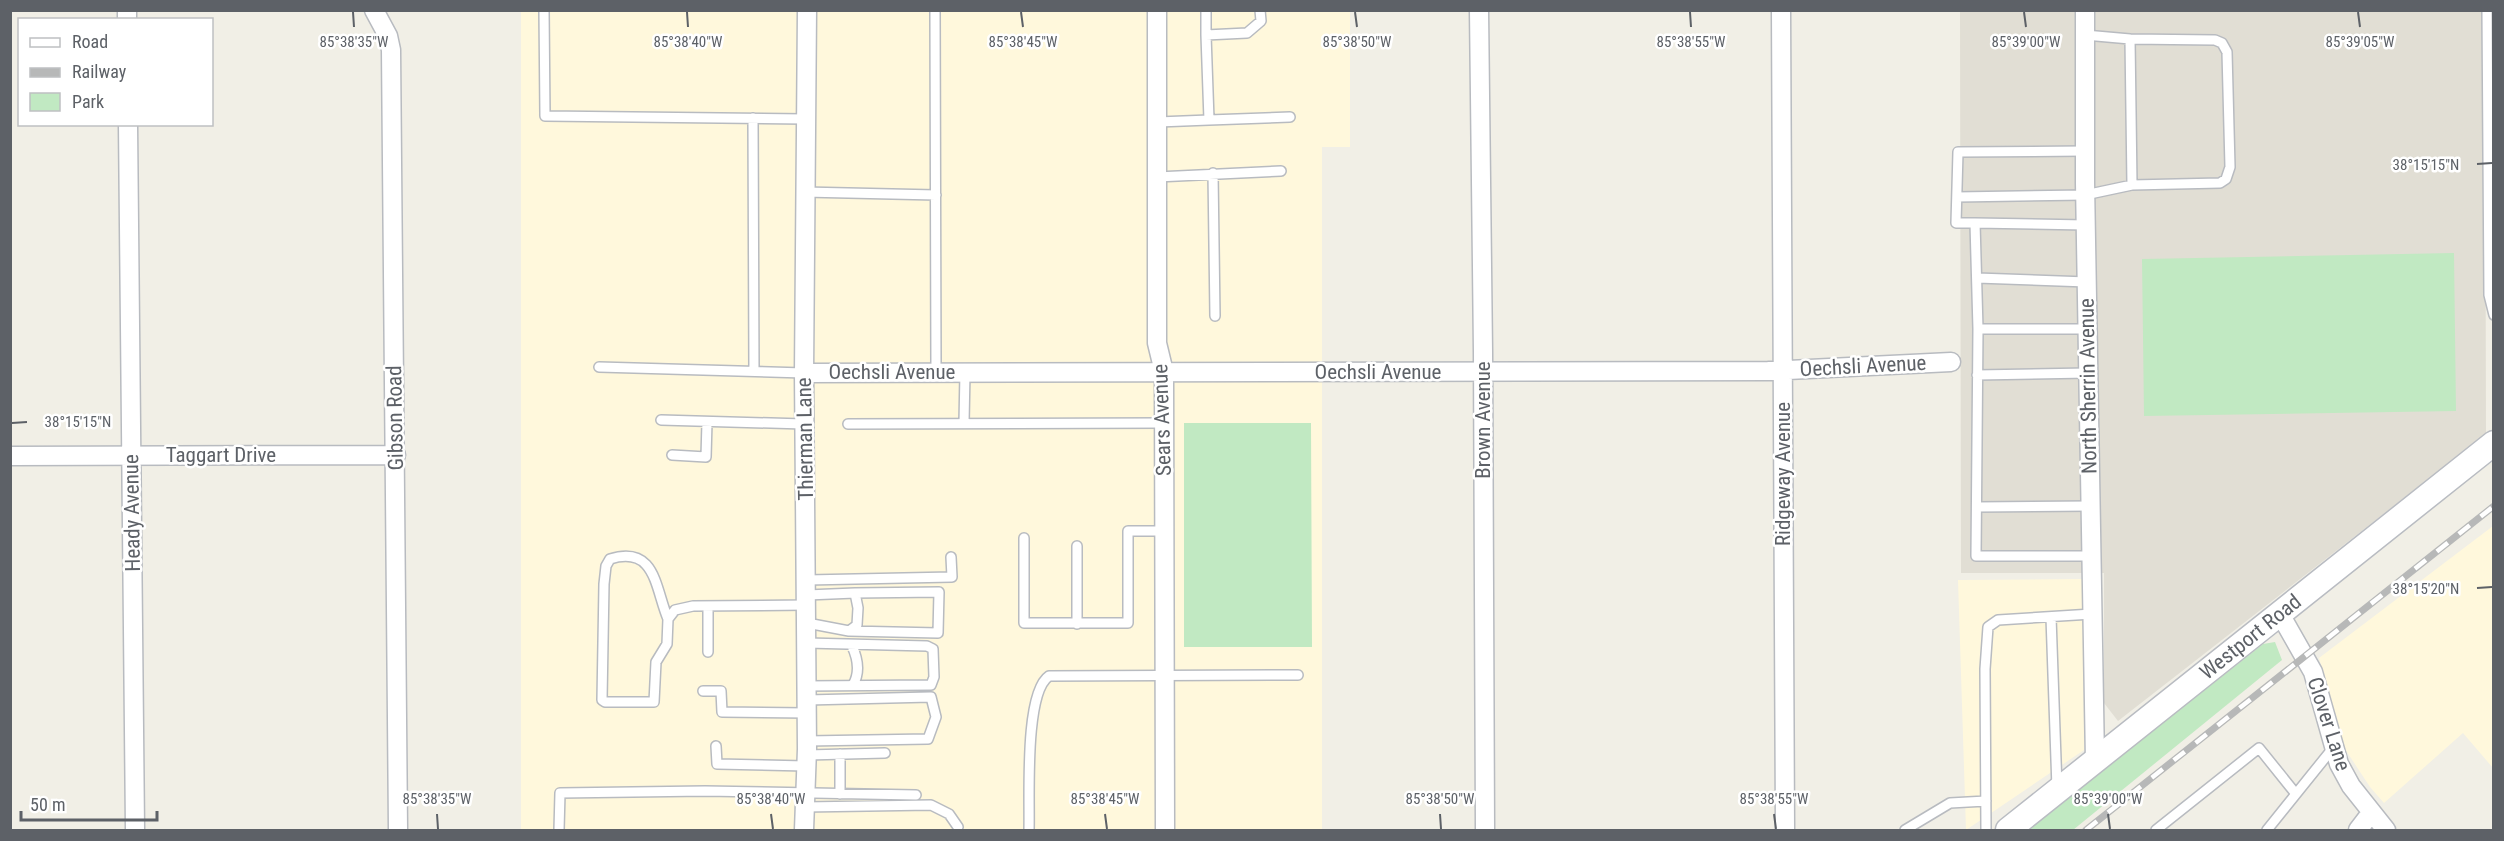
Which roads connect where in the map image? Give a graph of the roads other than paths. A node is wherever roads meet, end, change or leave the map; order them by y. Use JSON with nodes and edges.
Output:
{"nodes":[{"id":1,"x":374,"y":10,"type":"edge"},
{"id":2,"x":544,"y":10,"type":"edge"},
{"id":3,"x":807,"y":10,"type":"edge"},
{"id":4,"x":935,"y":10,"type":"edge"},
{"id":5,"x":1157,"y":10,"type":"edge"},
{"id":6,"x":1206,"y":10,"type":"edge"},
{"id":7,"x":1260,"y":10,"type":"edge"},
{"id":8,"x":1479,"y":10,"type":"edge"},
{"id":9,"x":1781,"y":10,"type":"edge"},
{"id":10,"x":2085,"y":10,"type":"edge"},
{"id":11,"x":2487,"y":10,"type":"edge"},
{"id":12,"x":1206,"y":35,"type":"junction"},
{"id":13,"x":2085,"y":35,"type":"junction"},
{"id":14,"x":2130,"y":39,"type":"junction"},
{"id":15,"x":1290,"y":117,"type":"dead end"},
{"id":16,"x":753,"y":118,"type":"junction"},
{"id":17,"x":805,"y":119,"type":"junction"},
{"id":18,"x":1209,"y":120,"type":"junction"},
{"id":19,"x":1158,"y":122,"type":"junction"},
{"id":20,"x":128,"y":126,"type":"edge"},
{"id":21,"x":2085,"y":151,"type":"junction"},
{"id":22,"x":1281,"y":171,"type":"dead end"},
{"id":23,"x":1213,"y":173,"type":"junction"},
{"id":24,"x":1157,"y":177,"type":"junction"},
{"id":25,"x":2132,"y":185,"type":"junction"},
{"id":26,"x":804,"y":192,"type":"junction"},
{"id":27,"x":936,"y":195,"type":"junction"},
{"id":28,"x":2085,"y":195,"type":"junction"},
{"id":29,"x":1957,"y":197,"type":"junction"},
{"id":30,"x":1975,"y":223,"type":"junction"},
{"id":31,"x":2086,"y":225,"type":"junction"},
{"id":32,"x":1977,"y":278,"type":"junction"},
{"id":33,"x":2087,"y":282,"type":"junction"},
{"id":34,"x":2493,"y":315,"type":"edge"},
{"id":35,"x":1215,"y":316,"type":"dead end"},
{"id":36,"x":1978,"y":329,"type":"junction"},
{"id":37,"x":2087,"y":329,"type":"junction"},
{"id":38,"x":1951,"y":362,"type":"dead end"},
{"id":39,"x":599,"y":367,"type":"dead end"},
{"id":40,"x":1782,"y":370,"type":"junction"},
{"id":41,"x":754,"y":372,"type":"junction"},
{"id":42,"x":936,"y":372,"type":"junction"},
{"id":43,"x":965,"y":372,"type":"junction"},
{"id":44,"x":1164,"y":372,"type":"junction"},
{"id":45,"x":1483,"y":372,"type":"junction"},
{"id":46,"x":804,"y":373,"type":"junction"},
{"id":47,"x":2088,"y":373,"type":"junction"},
{"id":48,"x":1977,"y":375,"type":"junction"},
{"id":49,"x":661,"y":420,"type":"dead end"},
{"id":50,"x":707,"y":422,"type":"junction"},
{"id":51,"x":964,"y":423,"type":"junction"},
{"id":52,"x":1163,"y":423,"type":"junction"},
{"id":53,"x":804,"y":424,"type":"junction"},
{"id":54,"x":848,"y":424,"type":"dead end"},
{"id":55,"x":2493,"y":443,"type":"edge"},
{"id":56,"x":131,"y":455,"type":"junction"},
{"id":57,"x":396,"y":455,"type":"junction"},
{"id":58,"x":672,"y":455,"type":"dead end"},
{"id":59,"x":10,"y":456,"type":"edge"},
{"id":60,"x":2090,"y":506,"type":"junction"},
{"id":61,"x":1977,"y":507,"type":"junction"},
{"id":62,"x":1164,"y":531,"type":"junction"},
{"id":63,"x":1024,"y":538,"type":"dead end"},
{"id":64,"x":1077,"y":546,"type":"dead end"},
{"id":65,"x":2091,"y":556,"type":"junction"},
{"id":66,"x":951,"y":557,"type":"dead end"},
{"id":67,"x":855,"y":592,"type":"junction"},
{"id":68,"x":807,"y":593,"type":"junction"},
{"id":69,"x":708,"y":606,"type":"junction"},
{"id":70,"x":2092,"y":614,"type":"junction"},
{"id":71,"x":2280,"y":614,"type":"junction"},
{"id":72,"x":2051,"y":617,"type":"junction"},
{"id":73,"x":668,"y":619,"type":"junction"},
{"id":74,"x":807,"y":623,"type":"junction"},
{"id":75,"x":1077,"y":624,"type":"junction"},
{"id":76,"x":849,"y":631,"type":"junction"},
{"id":77,"x":807,"y":643,"type":"junction"},
{"id":78,"x":852,"y":646,"type":"junction"},
{"id":79,"x":708,"y":652,"type":"dead end"},
{"id":80,"x":1298,"y":675,"type":"dead end"},
{"id":81,"x":1164,"y":677,"type":"junction"},
{"id":82,"x":853,"y":685,"type":"junction"},
{"id":83,"x":703,"y":691,"type":"dead end"},
{"id":84,"x":807,"y":700,"type":"junction"},
{"id":85,"x":716,"y":746,"type":"dead end"},
{"id":86,"x":2333,"y":748,"type":"junction"},
{"id":87,"x":885,"y":753,"type":"dead end"},
{"id":88,"x":807,"y":754,"type":"junction"},
{"id":89,"x":840,"y":754,"type":"junction"},
{"id":90,"x":2095,"y":761,"type":"junction"},
{"id":91,"x":2057,"y":791,"type":"junction"},
{"id":92,"x":840,"y":794,"type":"junction"},
{"id":93,"x":2296,"y":794,"type":"junction"},
{"id":94,"x":916,"y":795,"type":"dead end"},
{"id":95,"x":804,"y":800,"type":"junction"},
{"id":96,"x":1986,"y":801,"type":"junction"},
{"id":97,"x":2372,"y":813,"type":"junction"},
{"id":98,"x":958,"y":826,"type":"dead end"},
{"id":99,"x":135,"y":831,"type":"edge"},
{"id":100,"x":398,"y":831,"type":"edge"},
{"id":101,"x":559,"y":831,"type":"edge"},
{"id":102,"x":804,"y":831,"type":"edge"},
{"id":103,"x":1029,"y":831,"type":"edge"},
{"id":104,"x":1165,"y":831,"type":"edge"},
{"id":105,"x":1485,"y":831,"type":"edge"},
{"id":106,"x":1785,"y":831,"type":"edge"},
{"id":107,"x":1905,"y":831,"type":"edge"},
{"id":108,"x":1986,"y":831,"type":"edge"},
{"id":109,"x":2008,"y":831,"type":"edge"},
{"id":110,"x":2156,"y":831,"type":"edge"},
{"id":111,"x":2268,"y":831,"type":"edge"},
{"id":112,"x":2358,"y":831,"type":"edge"},
{"id":113,"x":2386,"y":831,"type":"edge"}],
"edges":[{"from":1,"to":57,"type":"street","name":"Gibson Road"},
{"from":2,"to":16,"type":"lane"},
{"from":3,"to":17,"type":"street","name":"Thierman Lane"},
{"from":4,"to":27,"type":"lane"},
{"from":5,"to":19,"type":"street","name":"Sears Avenue"},
{"from":6,"to":12,"type":"lane"},
{"from":7,"to":12,"type":"lane"},
{"from":8,"to":45,"type":"street","name":"Brown Avenue"},
{"from":9,"to":40,"type":"street","name":"Ridgeway Avenue"},
{"from":10,"to":13,"type":"street","name":"North Sherrin Avenue"},
{"from":11,"to":34,"type":"lane"},
{"from":12,"to":18,"type":"lane"},
{"from":13,"to":14,"type":"lane"},
{"from":13,"to":21,"type":"street","name":"North Sherrin Avenue"},
{"from":14,"to":25,"type":"lane"},
{"from":14,"to":25,"type":"lane"},
{"from":15,"to":18,"type":"lane"},
{"from":16,"to":17,"type":"lane"},
{"from":16,"to":41,"type":"lane"},
{"from":17,"to":26,"type":"street","name":"Thierman Lane"},
{"from":18,"to":19,"type":"lane"},
{"from":19,"to":24,"type":"street","name":"Sears Avenue"},
{"from":20,"to":56,"type":"street","name":"Heady Avenue"},
{"from":21,"to":28,"type":"street","name":"North Sherrin Avenue"},
{"from":21,"to":29,"type":"lane"},
{"from":22,"to":23,"type":"lane"},
{"from":23,"to":24,"type":"lane"},
{"from":23,"to":35,"type":"lane"},
{"from":24,"to":44,"type":"street","name":"Sears Avenue"},
{"from":25,"to":28,"type":"lane"},
{"from":26,"to":27,"type":"lane"},
{"from":26,"to":46,"type":"street","name":"Thierman Lane"},
{"from":27,"to":42,"type":"lane"},
{"from":28,"to":29,"type":"lane"},
{"from":28,"to":31,"type":"street","name":"North Sherrin Avenue"},
{"from":29,"to":30,"type":"lane"},
{"from":30,"to":31,"type":"lane"},
{"from":30,"to":32,"type":"lane"},
{"from":31,"to":33,"type":"street","name":"North Sherrin Avenue"},
{"from":32,"to":33,"type":"lane"},
{"from":32,"to":36,"type":"lane"},
{"from":33,"to":37,"type":"street","name":"North Sherrin Avenue"},
{"from":36,"to":37,"type":"lane"},
{"from":36,"to":48,"type":"lane"},
{"from":37,"to":47,"type":"street","name":"North Sherrin Avenue"},
{"from":38,"to":40,"type":"street","name":"Oechsli Avenue"},
{"from":39,"to":41,"type":"lane"},
{"from":40,"to":45,"type":"street","name":"Oechsli Avenue"},
{"from":40,"to":106,"type":"street","name":"Ridgeway Avenue"},
{"from":41,"to":46,"type":"lane"},
{"from":42,"to":43,"type":"street","name":"Oechsli Avenue"},
{"from":42,"to":46,"type":"street","name":"Oechsli Avenue"},
{"from":43,"to":44,"type":"street","name":"Oechsli Avenue"},
{"from":43,"to":51,"type":"lane"},
{"from":44,"to":45,"type":"street","name":"Oechsli Avenue"},
{"from":44,"to":52,"type":"street","name":"Sears Avenue"},
{"from":45,"to":105,"type":"street","name":"Brown Avenue"},
{"from":46,"to":53,"type":"street","name":"Thierman Lane"},
{"from":47,"to":48,"type":"lane"},
{"from":47,"to":60,"type":"street","name":"North Sherrin Avenue"},
{"from":48,"to":61,"type":"lane"},
{"from":49,"to":50,"type":"lane"},
{"from":50,"to":53,"type":"lane"},
{"from":50,"to":58,"type":"lane"},
{"from":51,"to":52,"type":"lane"},
{"from":51,"to":54,"type":"lane"},
{"from":52,"to":62,"type":"street","name":"Sears Avenue"},
{"from":53,"to":68,"type":"street","name":"Thierman Lane"},
{"from":55,"to":71,"type":"main road","name":"Westport Road"},
{"from":56,"to":57,"type":"street","name":"Taggart Drive"},
{"from":56,"to":59,"type":"street","name":"Taggart Drive"},
{"from":56,"to":99,"type":"street","name":"Heady Avenue"},
{"from":57,"to":100,"type":"street","name":"Gibson Road"},
{"from":60,"to":61,"type":"lane"},
{"from":60,"to":65,"type":"street","name":"North Sherrin Avenue"},
{"from":61,"to":65,"type":"lane"},
{"from":62,"to":75,"type":"lane"},
{"from":62,"to":81,"type":"street","name":"Sears Avenue"},
{"from":63,"to":75,"type":"lane"},
{"from":64,"to":75,"type":"lane"},
{"from":65,"to":70,"type":"street","name":"North Sherrin Avenue"},
{"from":66,"to":68,"type":"lane"},
{"from":67,"to":68,"type":"lane"},
{"from":67,"to":76,"type":"lane"},
{"from":67,"to":76,"type":"lane"},
{"from":68,"to":69,"type":"lane"},
{"from":68,"to":74,"type":"street","name":"Thierman Lane"},
{"from":69,"to":73,"type":"lane"},
{"from":69,"to":79,"type":"lane"},
{"from":70,"to":72,"type":"lane"},
{"from":70,"to":90,"type":"street","name":"North Sherrin Avenue"},
{"from":71,"to":86,"type":"street","name":"Clover Lane"},
{"from":71,"to":90,"type":"main road","name":"Westport Road"},
{"from":72,"to":91,"type":"lane"},
{"from":72,"to":96,"type":"lane"},
{"from":73,"to":73,"type":"lane"},
{"from":74,"to":76,"type":"lane"},
{"from":74,"to":77,"type":"street","name":"Thierman Lane"},
{"from":77,"to":78,"type":"lane"},
{"from":77,"to":84,"type":"street","name":"Thierman Lane"},
{"from":78,"to":82,"type":"lane"},
{"from":78,"to":82,"type":"lane"},
{"from":80,"to":81,"type":"lane"},
{"from":81,"to":103,"type":"lane"},
{"from":81,"to":104,"type":"street","name":"Sears Avenue"},
{"from":82,"to":84,"type":"lane"},
{"from":83,"to":84,"type":"lane"},
{"from":84,"to":88,"type":"street","name":"Thierman Lane"},
{"from":84,"to":88,"type":"lane"},
{"from":85,"to":88,"type":"lane"},
{"from":86,"to":93,"type":"lane"},
{"from":86,"to":97,"type":"street","name":"Clover Lane"},
{"from":87,"to":89,"type":"lane"},
{"from":88,"to":89,"type":"lane"},
{"from":88,"to":95,"type":"street","name":"Thierman Lane"},
{"from":89,"to":92,"type":"lane"},
{"from":90,"to":91,"type":"main road","name":"Westport Road"},
{"from":91,"to":109,"type":"main road","name":"Westport Road"},
{"from":92,"to":94,"type":"lane"},
{"from":92,"to":95,"type":"lane"},
{"from":93,"to":110,"type":"lane"},
{"from":93,"to":111,"type":"lane"},
{"from":95,"to":98,"type":"lane"},
{"from":95,"to":101,"type":"lane"},
{"from":95,"to":102,"type":"street","name":"Thierman Lane"},
{"from":96,"to":107,"type":"lane"},
{"from":96,"to":108,"type":"lane"},
{"from":97,"to":112,"type":"street"},
{"from":97,"to":113,"type":"street","name":"Clover Lane"}]}
